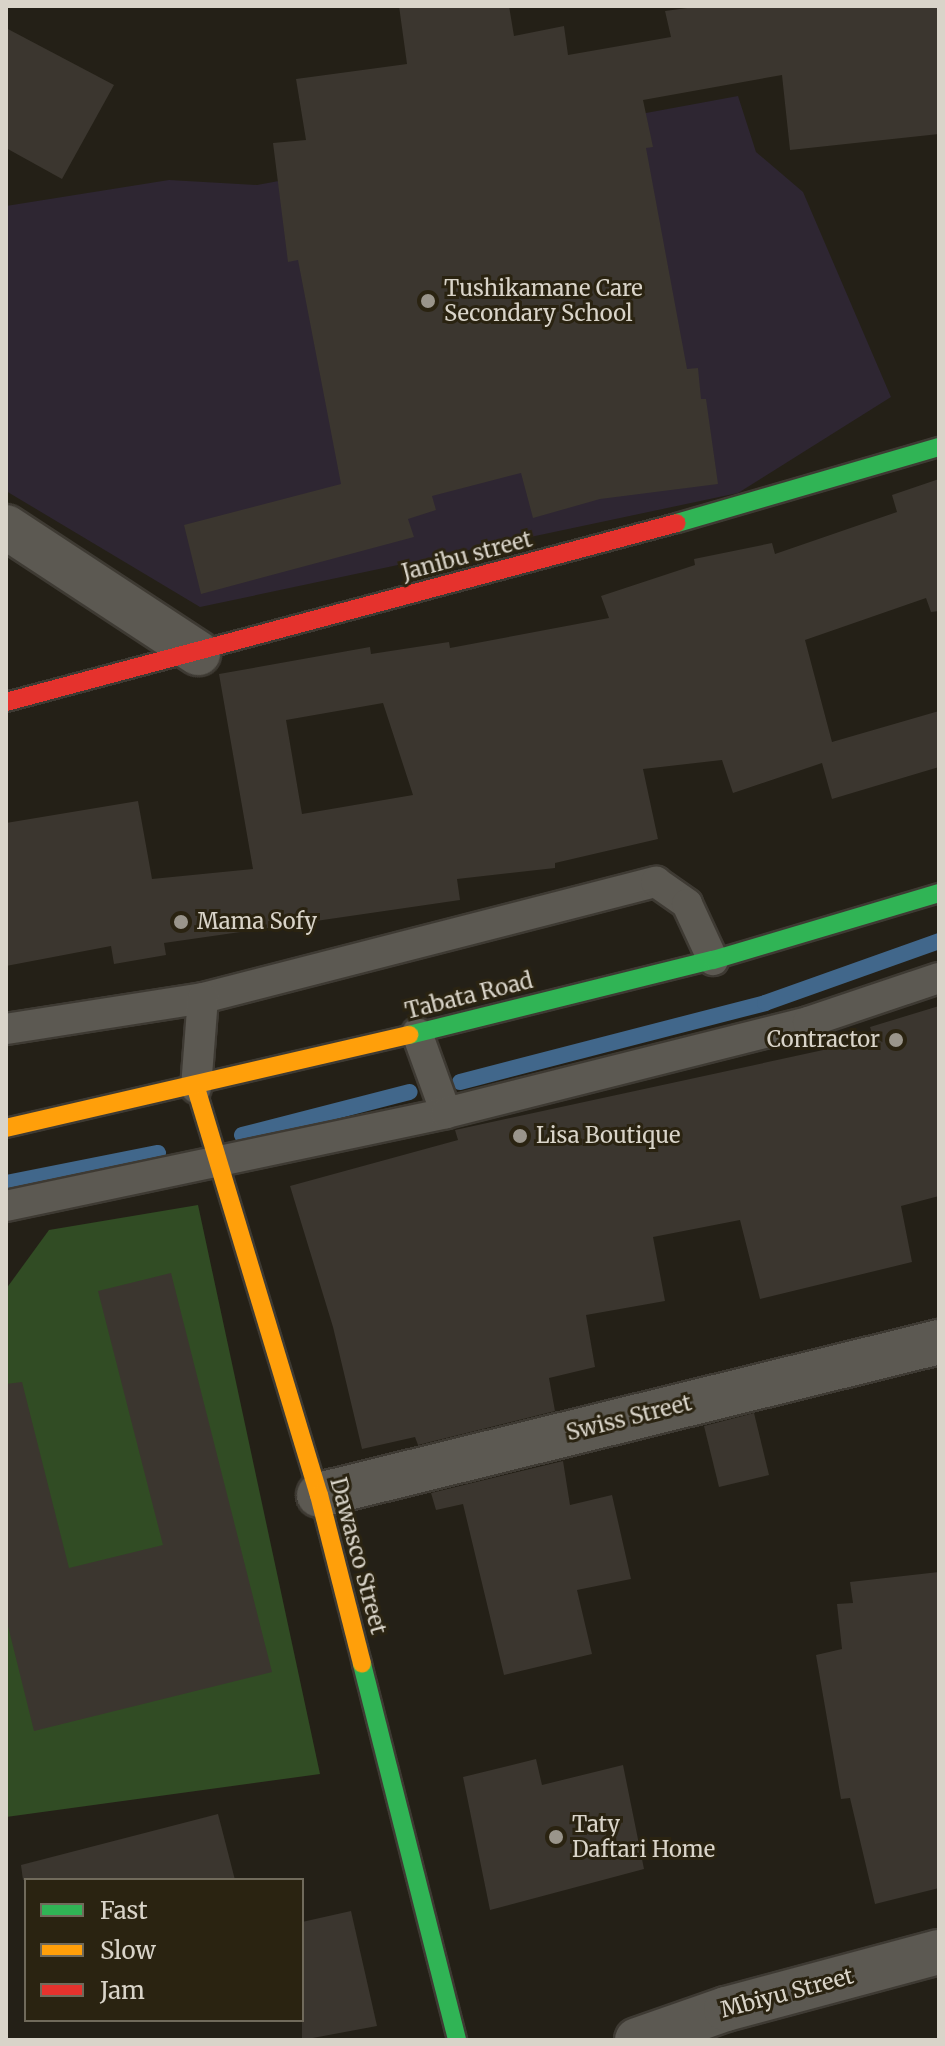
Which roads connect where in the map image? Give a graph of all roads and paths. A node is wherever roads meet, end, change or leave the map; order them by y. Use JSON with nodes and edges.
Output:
{"nodes":[{"id":1,"x":939,"y":447,"type":"edge"},
{"id":2,"x":6,"y":527,"type":"edge"},
{"id":3,"x":198,"y":653,"type":"junction"},
{"id":4,"x":6,"y":702,"type":"edge"},
{"id":5,"x":939,"y":893,"type":"edge"},
{"id":6,"x":713,"y":960,"type":"junction"},
{"id":7,"x":939,"y":978,"type":"edge"},
{"id":8,"x":203,"y":998,"type":"junction"},
{"id":9,"x":6,"y":1029,"type":"edge"},
{"id":10,"x":417,"y":1033,"type":"junction"},
{"id":11,"x":196,"y":1088,"type":"junction"},
{"id":12,"x":446,"y":1113,"type":"junction"},
{"id":13,"x":6,"y":1128,"type":"edge"},
{"id":14,"x":218,"y":1161,"type":"junction"},
{"id":15,"x":6,"y":1206,"type":"edge"},
{"id":16,"x":939,"y":1342,"type":"edge"},
{"id":17,"x":319,"y":1495,"type":"junction"},
{"id":18,"x":939,"y":1952,"type":"edge"},
{"id":19,"x":457,"y":2040,"type":"edge"},
{"id":20,"x":637,"y":2040,"type":"edge"}],
"edges":[{"from":1,"to":3,"type":"street","name":"Janibu street"},
{"from":2,"to":3,"type":"street"},
{"from":3,"to":4,"type":"street","name":"Janibu street"},
{"from":5,"to":6,"type":"street","name":"Tabata Road"},
{"from":6,"to":8,"type":"lane"},
{"from":6,"to":10,"type":"street","name":"Tabata Road"},
{"from":7,"to":12,"type":"lane"},
{"from":8,"to":9,"type":"lane"},
{"from":8,"to":11,"type":"lane"},
{"from":10,"to":11,"type":"street","name":"Tabata Road"},
{"from":10,"to":12,"type":"lane"},
{"from":11,"to":13,"type":"street","name":"Tabata Road"},
{"from":11,"to":14,"type":"street","name":"Dawasco Street"},
{"from":12,"to":14,"type":"lane"},
{"from":14,"to":15,"type":"lane"},
{"from":14,"to":17,"type":"street","name":"Dawasco Street"},
{"from":16,"to":17,"type":"street","name":"Swiss Street"},
{"from":17,"to":19,"type":"street","name":"Dawasco Street"},
{"from":18,"to":20,"type":"street","name":"Mbiyu Street"}]}
